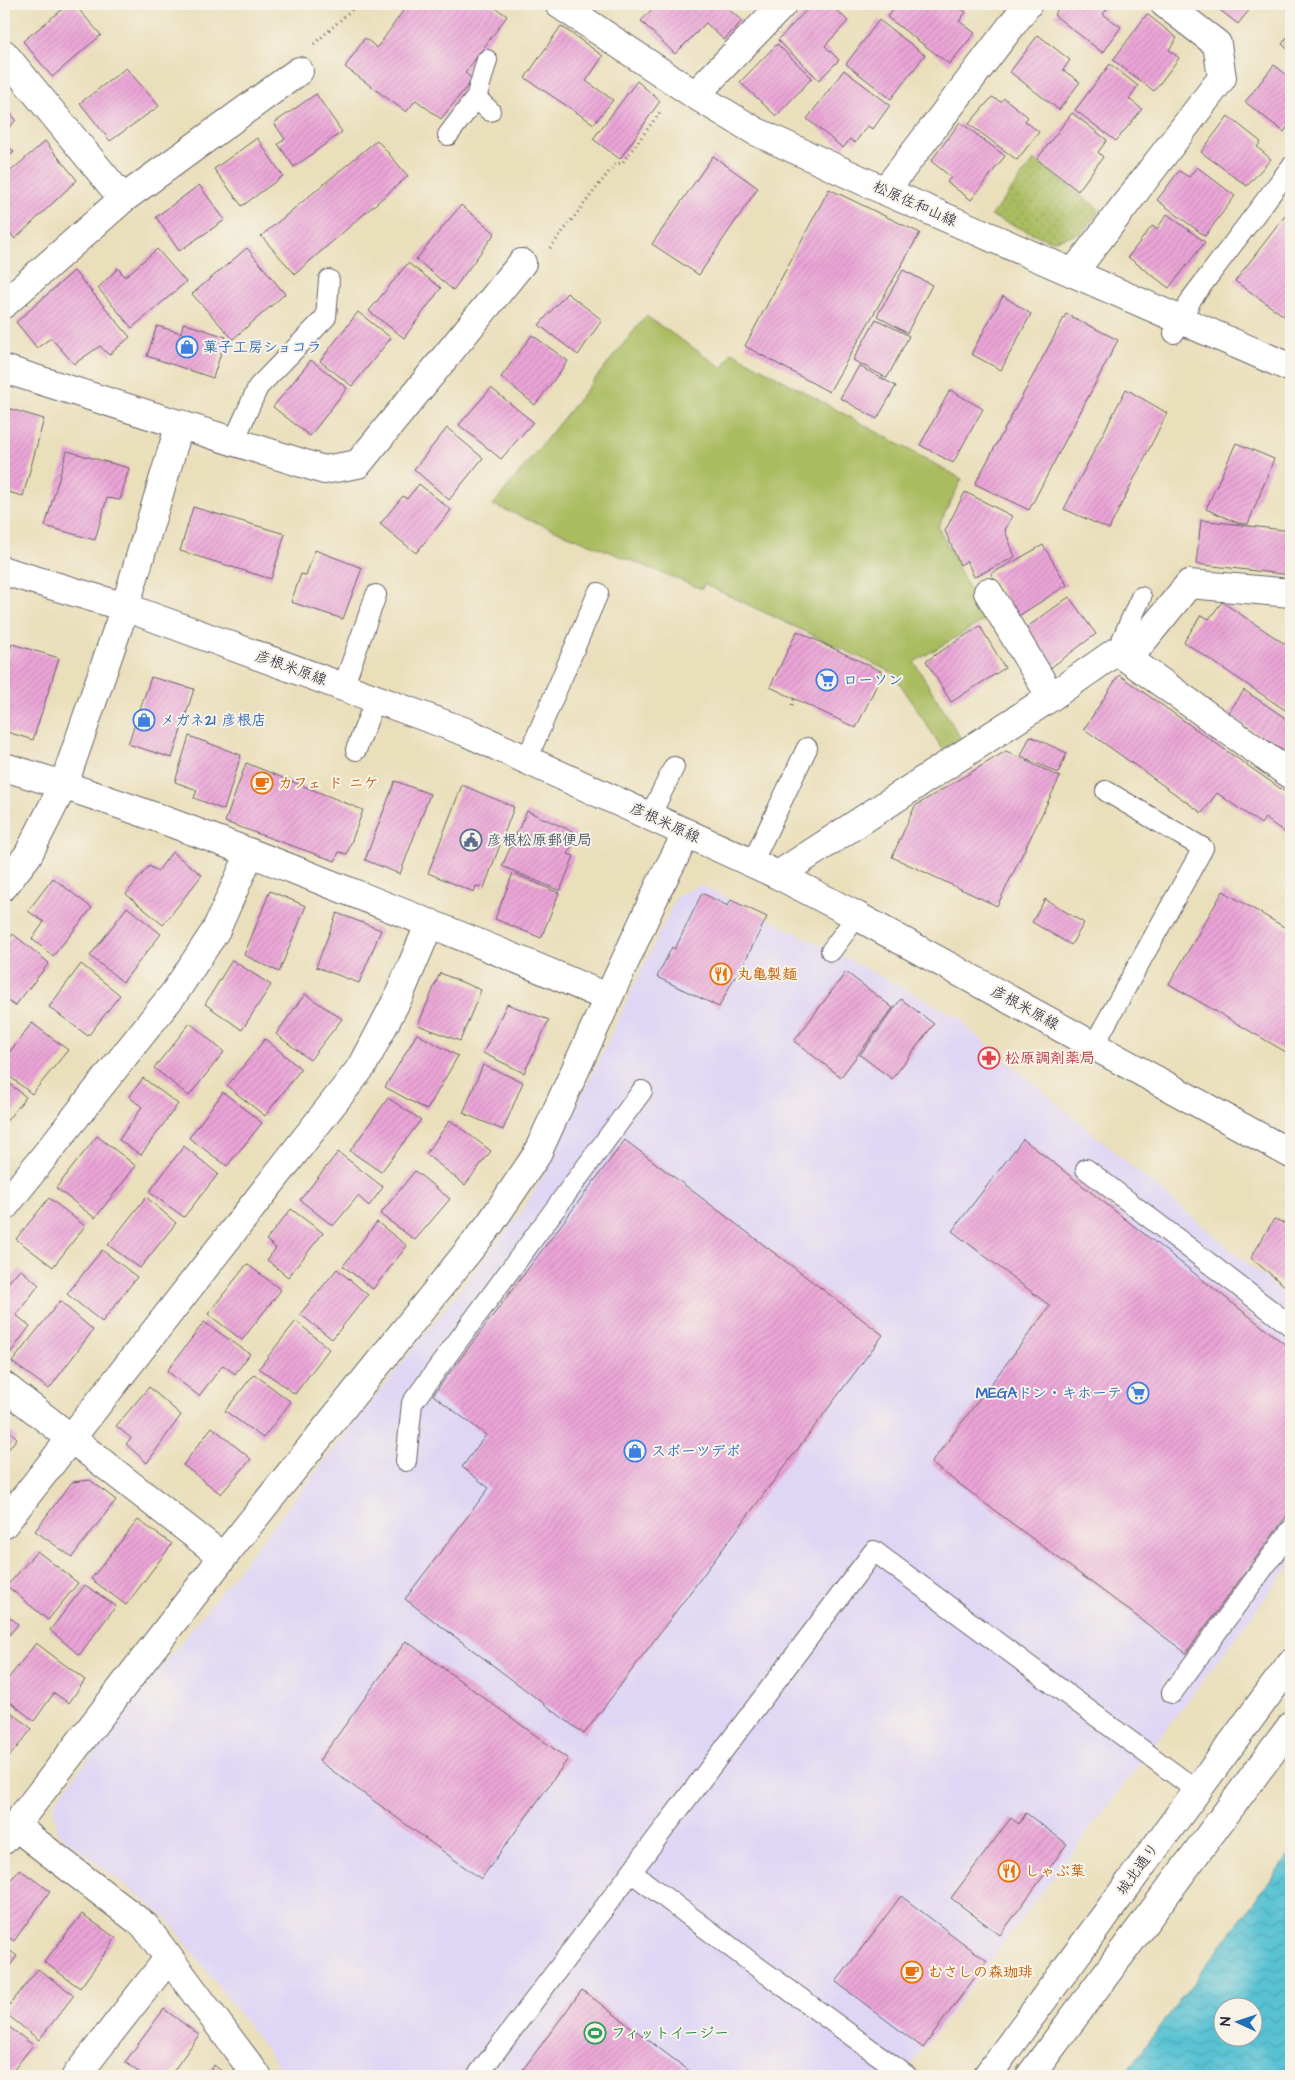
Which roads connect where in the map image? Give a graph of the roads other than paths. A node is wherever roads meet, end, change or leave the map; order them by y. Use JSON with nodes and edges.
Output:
{"nodes":[{"id":1,"x":559,"y":4,"type":"edge"},
{"id":2,"x":783,"y":4,"type":"edge"},
{"id":3,"x":1028,"y":4,"type":"edge"},
{"id":4,"x":1165,"y":4,"type":"edge"},
{"id":5,"x":4,"y":54,"type":"edge"},
{"id":6,"x":487,"y":60,"type":"dead end"},
{"id":7,"x":299,"y":71,"type":"road end"},
{"id":8,"x":690,"y":102,"type":"junction"},
{"id":9,"x":448,"y":135,"type":"dead end"},
{"id":10,"x":1291,"y":166,"type":"edge"},
{"id":11,"x":885,"y":191,"type":"junction"},
{"id":12,"x":123,"y":199,"type":"junction"},
{"id":13,"x":522,"y":263,"type":"road end"},
{"id":14,"x":1073,"y":273,"type":"junction"},
{"id":15,"x":329,"y":280,"type":"dead end"},
{"id":16,"x":4,"y":304,"type":"edge"},
{"id":17,"x":1177,"y":327,"type":"junction"},
{"id":18,"x":1291,"y":368,"type":"edge"},
{"id":19,"x":4,"y":369,"type":"edge"},
{"id":20,"x":180,"y":424,"type":"junction"},
{"id":21,"x":234,"y":441,"type":"junction"},
{"id":22,"x":4,"y":571,"type":"edge"},
{"id":23,"x":988,"y":592,"type":"dead end"},
{"id":24,"x":598,"y":593,"type":"dead end"},
{"id":25,"x":1291,"y":593,"type":"edge"},
{"id":26,"x":376,"y":595,"type":"dead end"},
{"id":27,"x":1141,"y":597,"type":"dead end"},
{"id":28,"x":125,"y":607,"type":"junction"},
{"id":29,"x":1123,"y":655,"type":"junction"},
{"id":30,"x":343,"y":686,"type":"junction"},
{"id":31,"x":1050,"y":697,"type":"junction"},
{"id":32,"x":376,"y":698,"type":"junction"},
{"id":33,"x":807,"y":748,"type":"dead end"},
{"id":34,"x":356,"y":750,"type":"dead end"},
{"id":35,"x":527,"y":759,"type":"junction"},
{"id":36,"x":4,"y":767,"type":"edge"},
{"id":37,"x":674,"y":767,"type":"dead end"},
{"id":38,"x":1291,"y":775,"type":"edge"},
{"id":39,"x":64,"y":784,"type":"junction"},
{"id":40,"x":1106,"y":791,"type":"dead end"},
{"id":41,"x":650,"y":816,"type":"junction"},
{"id":42,"x":687,"y":833,"type":"junction"},
{"id":43,"x":250,"y":853,"type":"junction"},
{"id":44,"x":752,"y":863,"type":"junction"},
{"id":45,"x":778,"y":875,"type":"junction"},
{"id":46,"x":4,"y":886,"type":"edge"},
{"id":47,"x":857,"y":916,"type":"junction"},
{"id":48,"x":430,"y":923,"type":"junction"},
{"id":49,"x":831,"y":951,"type":"dead end"},
{"id":50,"x":608,"y":998,"type":"junction"},
{"id":51,"x":1094,"y":1045,"type":"junction"},
{"id":52,"x":642,"y":1091,"type":"dead end"},
{"id":53,"x":1291,"y":1154,"type":"edge"},
{"id":54,"x":1086,"y":1169,"type":"dead end"},
{"id":55,"x":4,"y":1207,"type":"edge"},
{"id":56,"x":1291,"y":1326,"type":"edge"},
{"id":57,"x":4,"y":1386,"type":"edge"},
{"id":58,"x":71,"y":1440,"type":"junction"},
{"id":59,"x":406,"y":1461,"type":"dead end"},
{"id":60,"x":4,"y":1524,"type":"edge"},
{"id":61,"x":1291,"y":1530,"type":"edge"},
{"id":62,"x":223,"y":1557,"type":"junction"},
{"id":63,"x":1291,"y":1663,"type":"edge"},
{"id":64,"x":1172,"y":1693,"type":"dead end"},
{"id":65,"x":1291,"y":1726,"type":"edge"},
{"id":66,"x":1196,"y":1790,"type":"junction"},
{"id":67,"x":9,"y":1833,"type":"edge"},
{"id":68,"x":631,"y":1872,"type":"junction"},
{"id":69,"x":168,"y":1959,"type":"junction"},
{"id":70,"x":76,"y":2076,"type":"edge"},
{"id":71,"x":257,"y":2076,"type":"edge"},
{"id":72,"x":477,"y":2076,"type":"edge"},
{"id":73,"x":907,"y":2076,"type":"edge"},
{"id":74,"x":987,"y":2076,"type":"edge"},
{"id":75,"x":1030,"y":2076,"type":"edge"}],
"edges":[{"from":1,"to":8,"type":"street","name":"松原佐和山線"},
{"from":2,"to":8,"type":"street"},
{"from":3,"to":11,"type":"street"},
{"from":4,"to":14,"type":"street"},
{"from":5,"to":12,"type":"street"},
{"from":6,"to":9,"type":"lane"},
{"from":7,"to":12,"type":"street"},
{"from":8,"to":11,"type":"street","name":"松原佐和山線"},
{"from":10,"to":17,"type":"lane"},
{"from":11,"to":14,"type":"street","name":"松原佐和山線"},
{"from":12,"to":16,"type":"street"},
{"from":13,"to":21,"type":"street"},
{"from":14,"to":17,"type":"street","name":"松原佐和山線"},
{"from":15,"to":21,"type":"lane"},
{"from":17,"to":18,"type":"street","name":"松原佐和山線"},
{"from":19,"to":20,"type":"street"},
{"from":20,"to":21,"type":"street"},
{"from":20,"to":28,"type":"street"},
{"from":22,"to":28,"type":"street","name":"彦根米原線"},
{"from":23,"to":31,"type":"street"},
{"from":24,"to":35,"type":"lane"},
{"from":25,"to":29,"type":"street"},
{"from":26,"to":30,"type":"lane"},
{"from":27,"to":29,"type":"lane"},
{"from":28,"to":30,"type":"street","name":"彦根米原線"},
{"from":28,"to":39,"type":"street"},
{"from":29,"to":31,"type":"street"},
{"from":29,"to":38,"type":"street"},
{"from":30,"to":32,"type":"street","name":"彦根米原線"},
{"from":31,"to":45,"type":"street"},
{"from":32,"to":34,"type":"lane"},
{"from":32,"to":35,"type":"street","name":"彦根米原線"},
{"from":33,"to":44,"type":"lane"},
{"from":35,"to":41,"type":"street","name":"彦根米原線"},
{"from":36,"to":39,"type":"street"},
{"from":37,"to":41,"type":"lane"},
{"from":39,"to":43,"type":"street"},
{"from":39,"to":46,"type":"street"},
{"from":40,"to":51,"type":"lane"},
{"from":41,"to":42,"type":"street","name":"彦根米原線"},
{"from":42,"to":44,"type":"street","name":"彦根米原線"},
{"from":42,"to":50,"type":"street"},
{"from":43,"to":48,"type":"street"},
{"from":43,"to":55,"type":"street"},
{"from":44,"to":45,"type":"street","name":"彦根米原線"},
{"from":45,"to":47,"type":"street","name":"彦根米原線"},
{"from":47,"to":49,"type":"lane"},
{"from":47,"to":51,"type":"street","name":"彦根米原線"},
{"from":48,"to":50,"type":"street"},
{"from":48,"to":58,"type":"street"},
{"from":50,"to":62,"type":"street"},
{"from":51,"to":53,"type":"street","name":"彦根米原線"},
{"from":52,"to":59,"type":"lane"},
{"from":54,"to":56,"type":"lane"},
{"from":57,"to":58,"type":"street"},
{"from":58,"to":60,"type":"street"},
{"from":58,"to":62,"type":"street"},
{"from":61,"to":64,"type":"lane"},
{"from":62,"to":67,"type":"street"},
{"from":63,"to":66,"type":"street","name":"城北通り"},
{"from":65,"to":75,"type":"street"},
{"from":66,"to":68,"type":"lane"},
{"from":66,"to":74,"type":"street","name":"城北通り"},
{"from":67,"to":69,"type":"street"},
{"from":68,"to":72,"type":"lane"},
{"from":68,"to":73,"type":"lane"},
{"from":69,"to":70,"type":"street"},
{"from":69,"to":71,"type":"street"}]}
